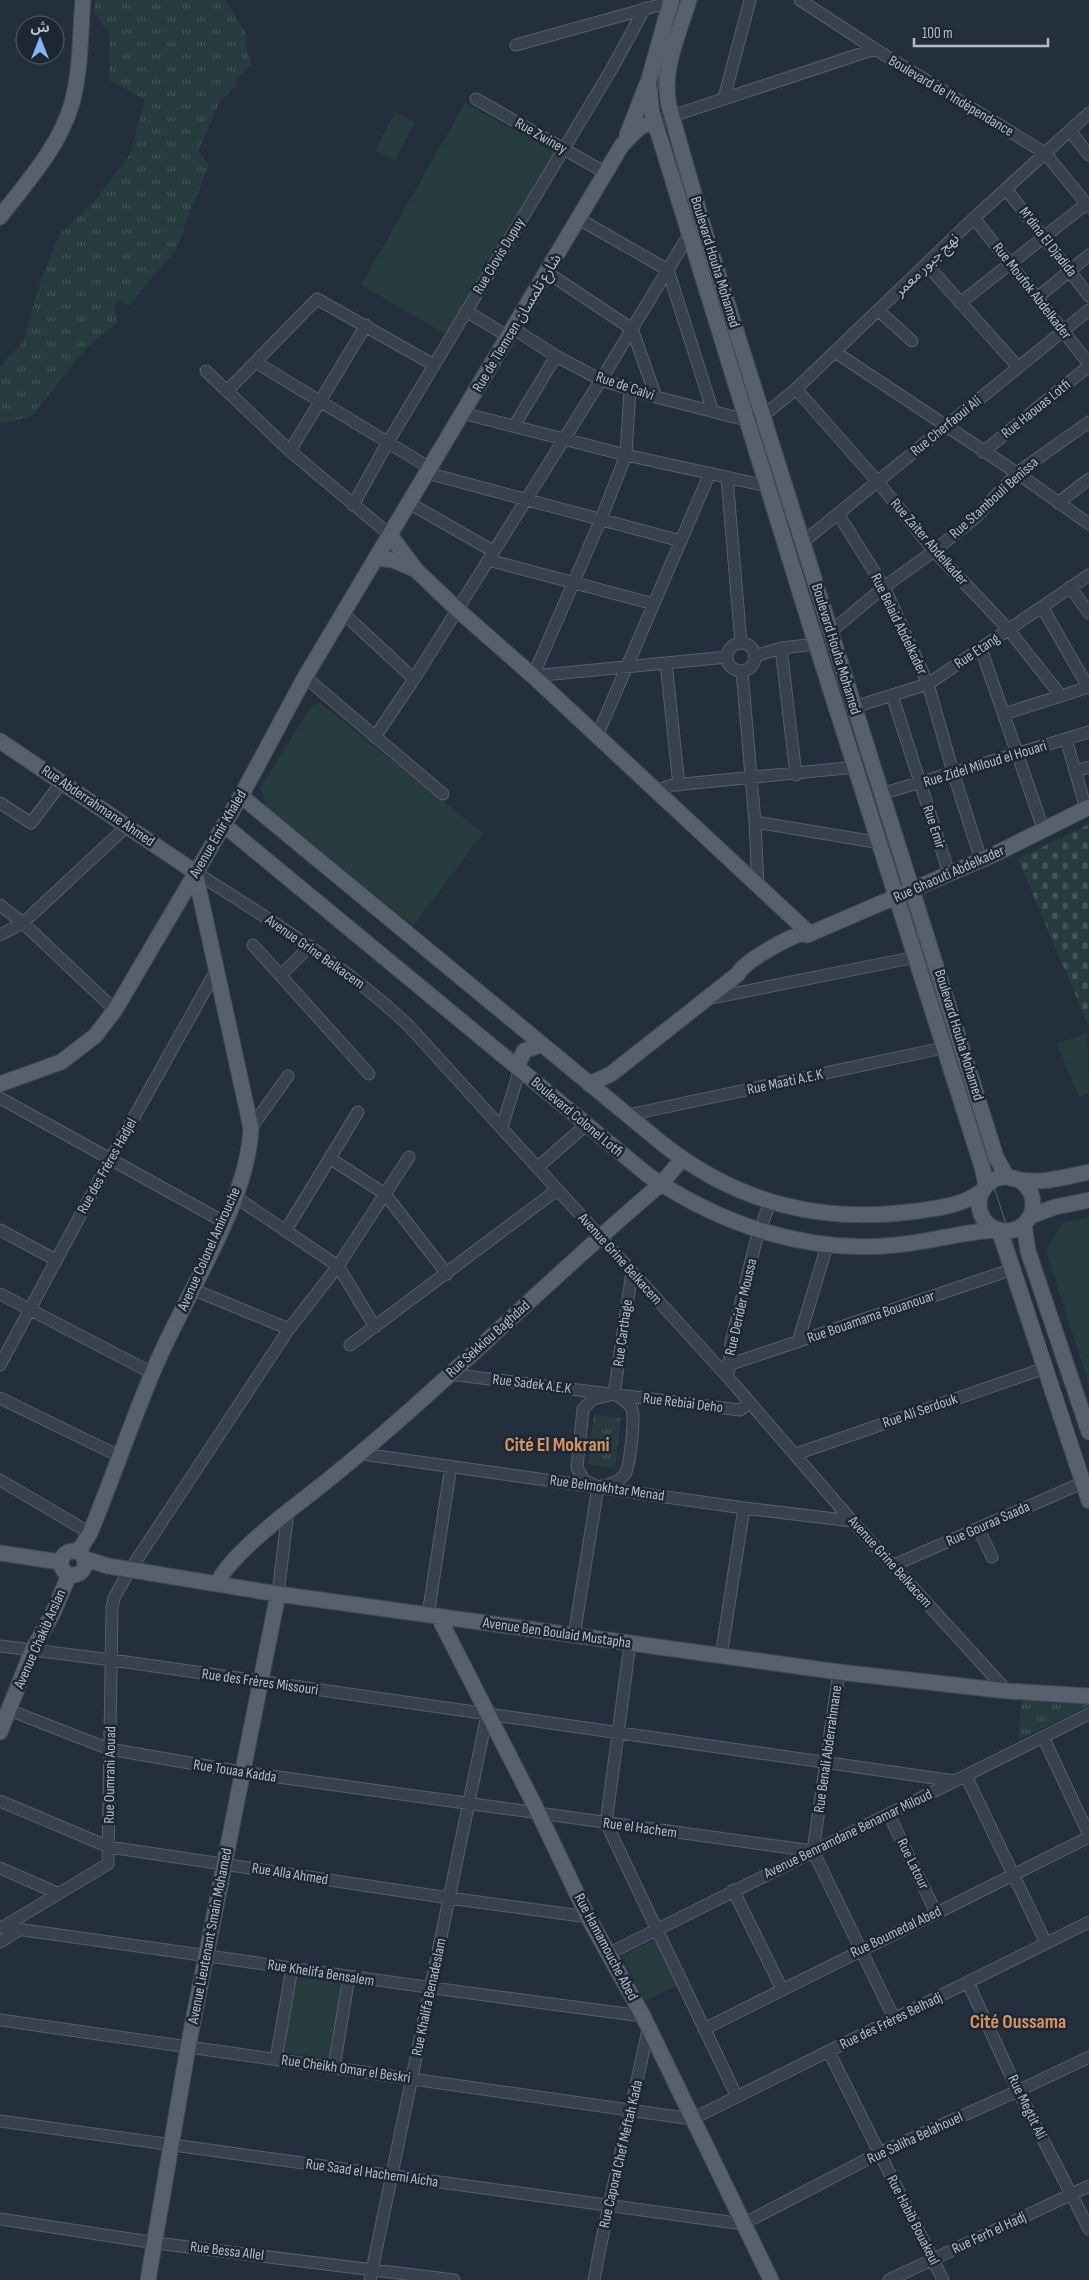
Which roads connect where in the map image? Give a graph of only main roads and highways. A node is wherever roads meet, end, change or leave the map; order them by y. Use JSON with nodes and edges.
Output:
{"nodes":[{"id":1,"x":83,"y":0,"type":"edge"},
{"id":2,"x":688,"y":0,"type":"edge"},
{"id":3,"x":671,"y":1,"type":"edge"},
{"id":4,"x":648,"y":83,"type":"junction"},
{"id":5,"x":654,"y":122,"type":"junction"},
{"id":6,"x":622,"y":145,"type":"junction"},
{"id":7,"x":0,"y":217,"type":"edge"},
{"id":8,"x":390,"y":535,"type":"junction"},
{"id":9,"x":377,"y":558,"type":"junction"},
{"id":10,"x":416,"y":570,"type":"junction"},
{"id":11,"x":0,"y":740,"type":"edge"},
{"id":12,"x":241,"y":796,"type":"junction"},
{"id":13,"x":1088,"y":808,"type":"edge"},
{"id":14,"x":224,"y":824,"type":"junction"},
{"id":15,"x":195,"y":872,"type":"junction"},
{"id":16,"x":913,"y":889,"type":"junction"},
{"id":17,"x":898,"y":896,"type":"junction"},
{"id":18,"x":808,"y":934,"type":"junction"},
{"id":19,"x":524,"y":1031,"type":"junction"},
{"id":20,"x":540,"y":1045,"type":"junction"},
{"id":21,"x":503,"y":1055,"type":"junction"},
{"id":22,"x":518,"y":1068,"type":"junction"},
{"id":23,"x":0,"y":1084,"type":"edge"},
{"id":24,"x":595,"y":1088,"type":"junction"},
{"id":25,"x":682,"y":1159,"type":"junction"},
{"id":26,"x":1089,"y":1172,"type":"edge"},
{"id":27,"x":1011,"y":1178,"type":"junction"},
{"id":28,"x":655,"y":1180,"type":"junction"},
{"id":29,"x":985,"y":1187,"type":"junction"},
{"id":30,"x":1089,"y":1200,"type":"edge"},
{"id":31,"x":1027,"y":1220,"type":"junction"},
{"id":32,"x":999,"y":1230,"type":"junction"},
{"id":33,"x":1089,"y":1432,"type":"edge"},
{"id":34,"x":1089,"y":1501,"type":"edge"},
{"id":35,"x":0,"y":1553,"type":"edge"},
{"id":36,"x":75,"y":1564,"type":"junction"},
{"id":37,"x":218,"y":1583,"type":"junction"},
{"id":38,"x":278,"y":1594,"type":"junction"},
{"id":39,"x":433,"y":1615,"type":"junction"},
{"id":40,"x":1089,"y":1696,"type":"edge"},
{"id":41,"x":0,"y":1732,"type":"edge"},
{"id":42,"x":148,"y":2280,"type":"edge"},
{"id":43,"x":771,"y":2280,"type":"edge"}],
"edges":[{"from":1,"to":7,"type":"main road"},
{"from":2,"to":16,"type":"main road","name":"Boulevard Houha Mohamed"},
{"from":3,"to":4,"type":"main road"},
{"from":4,"to":5,"type":"main road","name":"Boulevard Houha Mohamed"},
{"from":4,"to":6,"type":"main road"},
{"from":5,"to":6,"type":"main road","name":"Rue de Tlemcen شارع تلمسان"},
{"from":5,"to":17,"type":"main road","name":"Boulevard Houha Mohamed"},
{"from":6,"to":8,"type":"main road","name":"Rue de Tlemcen شارع تلمسان"},
{"from":8,"to":9,"type":"main road","name":"Avenue Emir Khaled"},
{"from":8,"to":10,"type":"main road"},
{"from":9,"to":10,"type":"main road"},
{"from":9,"to":12,"type":"main road","name":"Avenue Emir Khaled"},
{"from":10,"to":18,"type":"main road"},
{"from":11,"to":15,"type":"main road","name":"Rue Abderrahmane Ahmed"},
{"from":12,"to":14,"type":"main road","name":"Avenue Emir Khaled"},
{"from":12,"to":19,"type":"main road"},
{"from":13,"to":16,"type":"main road","name":"Rue Ghaouti Abdelkader"},
{"from":14,"to":15,"type":"main road","name":"Avenue Emir Khaled"},
{"from":14,"to":21,"type":"main road","name":"Boulevard Colonel Lotfi"},
{"from":15,"to":23,"type":"main road","name":"Avenue Emir Khaled"},
{"from":15,"to":36,"type":"main road","name":"Avenue Colonel Amirouche"},
{"from":16,"to":17,"type":"main road","name":"Rue Ghaouti Abdelkader"},
{"from":16,"to":27,"type":"main road","name":"Boulevard Houha Mohamed"},
{"from":17,"to":18,"type":"main road","name":"Rue Ghaouti Abdelkader"},
{"from":17,"to":29,"type":"main road","name":"Boulevard Houha Mohamed"},
{"from":18,"to":24,"type":"main road","name":"Rue Ghaouti Abdelkader"},
{"from":19,"to":20,"type":"main road"},
{"from":19,"to":21,"type":"main road"},
{"from":20,"to":22,"type":"main road"},
{"from":20,"to":24,"type":"main road"},
{"from":21,"to":22,"type":"main road","name":"Boulevard Colonel Lotfi"},
{"from":22,"to":28,"type":"main road","name":"Boulevard Colonel Lotfi"},
{"from":24,"to":25,"type":"main road"},
{"from":25,"to":28,"type":"main road"},
{"from":25,"to":29,"type":"main road"},
{"from":26,"to":27,"type":"main road"},
{"from":27,"to":29,"type":"main road"},
{"from":27,"to":31,"type":"main road"},
{"from":28,"to":32,"type":"main road","name":"Boulevard Colonel Lotfi"},
{"from":28,"to":37,"type":"main road","name":"Rue Sekkiou Baghdad"},
{"from":29,"to":32,"type":"main road"},
{"from":30,"to":31,"type":"main road"},
{"from":31,"to":32,"type":"main road"},
{"from":31,"to":33,"type":"main road"},
{"from":32,"to":34,"type":"main road"},
{"from":35,"to":36,"type":"main road","name":"Avenue Ben Boulaid Mustapha"},
{"from":36,"to":37,"type":"main road","name":"Avenue Ben Boulaid Mustapha"},
{"from":36,"to":41,"type":"main road","name":"Avenue Chakib Arslan"},
{"from":37,"to":38,"type":"main road","name":"Avenue Ben Boulaid Mustapha"},
{"from":38,"to":39,"type":"main road","name":"Avenue Ben Boulaid Mustapha"},
{"from":38,"to":42,"type":"main road","name":"Avenue Lieutenant Smain Mohamed"},
{"from":39,"to":40,"type":"main road","name":"Avenue Ben Boulaid Mustapha"},
{"from":39,"to":43,"type":"main road","name":"Rue Hamamouche Abed"}]}
